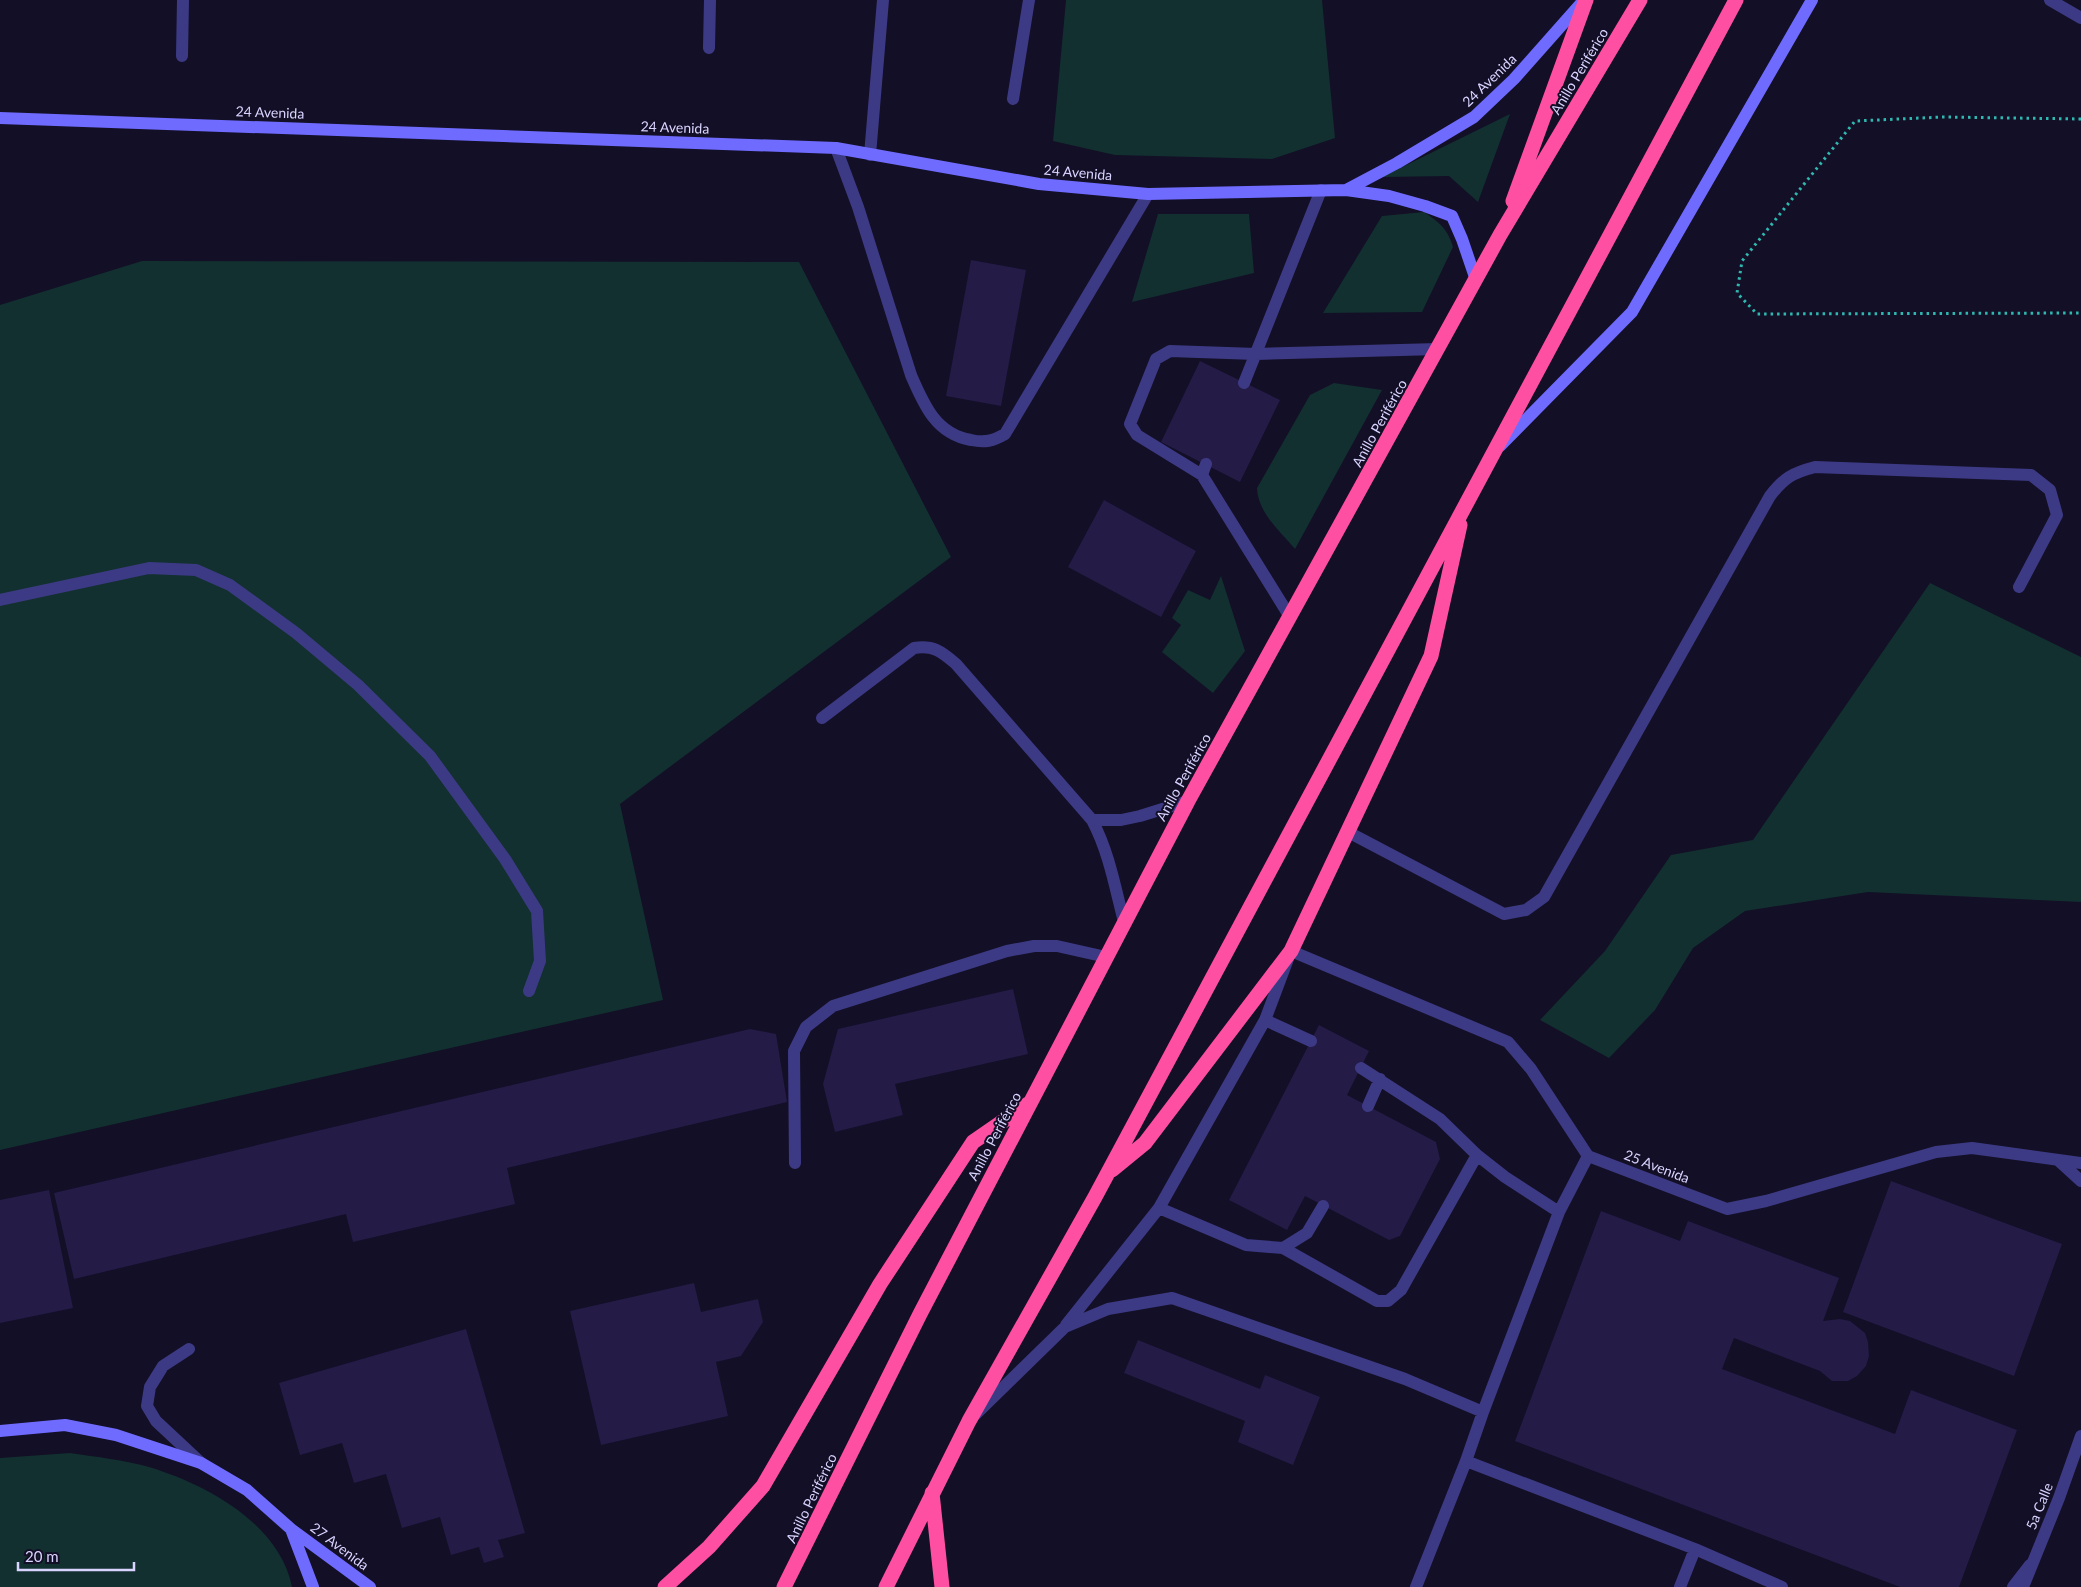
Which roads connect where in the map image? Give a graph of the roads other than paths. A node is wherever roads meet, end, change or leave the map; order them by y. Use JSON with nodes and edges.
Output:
{"nodes":[{"id":1,"x":183,"y":0,"type":"edge"},
{"id":2,"x":710,"y":0,"type":"edge"},
{"id":3,"x":883,"y":0,"type":"edge"},
{"id":4,"x":1029,"y":0,"type":"edge"},
{"id":5,"x":1585,"y":0,"type":"edge"},
{"id":6,"x":1640,"y":0,"type":"edge"},
{"id":7,"x":1736,"y":0,"type":"edge"},
{"id":8,"x":1812,"y":0,"type":"edge"},
{"id":9,"x":2050,"y":0,"type":"edge"},
{"id":10,"x":2081,"y":18,"type":"edge"},
{"id":11,"x":709,"y":48,"type":"dead end"},
{"id":12,"x":182,"y":56,"type":"dead end"},
{"id":13,"x":1013,"y":99,"type":"dead end"},
{"id":14,"x":0,"y":118,"type":"edge"},
{"id":15,"x":836,"y":148,"type":"junction"},
{"id":16,"x":870,"y":155,"type":"junction"},
{"id":17,"x":1321,"y":190,"type":"junction"},
{"id":18,"x":1346,"y":190,"type":"junction"},
{"id":19,"x":1148,"y":194,"type":"junction"},
{"id":20,"x":1500,"y":235,"type":"junction"},
{"id":21,"x":1476,"y":280,"type":"junction"},
{"id":22,"x":1438,"y":349,"type":"junction"},
{"id":23,"x":1256,"y":354,"type":"junction"},
{"id":24,"x":1244,"y":382,"type":"dead end"},
{"id":25,"x":1493,"y":454,"type":"junction"},
{"id":26,"x":1464,"y":506,"type":"junction"},
{"id":27,"x":2019,"y":587,"type":"dead end"},
{"id":28,"x":0,"y":600,"type":"edge"},
{"id":29,"x":1290,"y":617,"type":"junction"},
{"id":30,"x":822,"y":718,"type":"dead end"},
{"id":31,"x":1188,"y":801,"type":"junction"},
{"id":32,"x":1092,"y":820,"type":"junction"},
{"id":33,"x":1348,"y":832,"type":"junction"},
{"id":34,"x":1124,"y":922,"type":"junction"},
{"id":35,"x":1291,"y":951,"type":"junction"},
{"id":36,"x":1106,"y":957,"type":"junction"},
{"id":37,"x":529,"y":991,"type":"dead end"},
{"id":38,"x":1266,"y":1020,"type":"junction"},
{"id":39,"x":1311,"y":1041,"type":"dead end"},
{"id":40,"x":1361,"y":1068,"type":"dead end"},
{"id":41,"x":1380,"y":1079,"type":"junction"},
{"id":42,"x":1029,"y":1103,"type":"junction"},
{"id":43,"x":1368,"y":1106,"type":"dead end"},
{"id":44,"x":1477,"y":1155,"type":"junction"},
{"id":45,"x":1588,"y":1156,"type":"junction"},
{"id":46,"x":2058,"y":1160,"type":"junction"},
{"id":47,"x":795,"y":1163,"type":"dead end"},
{"id":48,"x":2081,"y":1163,"type":"edge"},
{"id":49,"x":1107,"y":1174,"type":"junction"},
{"id":50,"x":2081,"y":1181,"type":"edge"},
{"id":51,"x":1323,"y":1206,"type":"dead end"},
{"id":52,"x":1159,"y":1208,"type":"junction"},
{"id":53,"x":1559,"y":1212,"type":"junction"},
{"id":54,"x":1283,"y":1248,"type":"junction"},
{"id":55,"x":1065,"y":1327,"type":"junction"},
{"id":56,"x":189,"y":1349,"type":"dead end"},
{"id":57,"x":1483,"y":1412,"type":"junction"},
{"id":58,"x":969,"y":1421,"type":"junction"},
{"id":59,"x":0,"y":1431,"type":"edge"},
{"id":60,"x":2081,"y":1436,"type":"edge"},
{"id":61,"x":1466,"y":1461,"type":"junction"},
{"id":62,"x":201,"y":1463,"type":"junction"},
{"id":63,"x":932,"y":1493,"type":"junction"},
{"id":64,"x":292,"y":1529,"type":"junction"},
{"id":65,"x":1695,"y":1549,"type":"junction"},
{"id":66,"x":2033,"y":1562,"type":"junction"},
{"id":67,"x":313,"y":1587,"type":"edge"},
{"id":68,"x":370,"y":1587,"type":"edge"},
{"id":69,"x":665,"y":1587,"type":"edge"},
{"id":70,"x":784,"y":1587,"type":"edge"},
{"id":71,"x":886,"y":1587,"type":"edge"},
{"id":72,"x":942,"y":1587,"type":"edge"},
{"id":73,"x":1416,"y":1587,"type":"edge"},
{"id":74,"x":1680,"y":1587,"type":"edge"},
{"id":75,"x":1782,"y":1587,"type":"edge"},
{"id":76,"x":2013,"y":1587,"type":"edge"},
{"id":77,"x":2022,"y":1587,"type":"edge"}],
"edges":[{"from":1,"to":12,"type":"street"},
{"from":2,"to":11,"type":"street"},
{"from":3,"to":16,"type":"street"},
{"from":4,"to":13,"type":"street"},
{"from":5,"to":18,"type":"street","name":"24 Avenida"},
{"from":5,"to":20,"type":"highway"},
{"from":6,"to":20,"type":"highway","name":"Anillo Periférico"},
{"from":7,"to":25,"type":"highway"},
{"from":8,"to":25,"type":"street"},
{"from":9,"to":10,"type":"street"},
{"from":14,"to":15,"type":"street","name":"24 Avenida"},
{"from":15,"to":16,"type":"street","name":"24 Avenida"},
{"from":15,"to":19,"type":"street"},
{"from":16,"to":19,"type":"street","name":"24 Avenida"},
{"from":17,"to":18,"type":"street","name":"24 Avenida"},
{"from":17,"to":19,"type":"street","name":"24 Avenida"},
{"from":17,"to":23,"type":"street"},
{"from":18,"to":21,"type":"street","name":"24 Avenida"},
{"from":20,"to":21,"type":"highway","name":"Anillo Periférico"},
{"from":21,"to":22,"type":"highway","name":"Anillo Periférico"},
{"from":22,"to":23,"type":"street"},
{"from":22,"to":29,"type":"highway","name":"Anillo Periférico"},
{"from":23,"to":24,"type":"street"},
{"from":23,"to":29,"type":"street"},
{"from":25,"to":26,"type":"highway"},
{"from":26,"to":33,"type":"highway"},
{"from":26,"to":49,"type":"highway"},
{"from":27,"to":33,"type":"street"},
{"from":28,"to":37,"type":"street"},
{"from":29,"to":31,"type":"highway","name":"Anillo Periférico"},
{"from":30,"to":32,"type":"street"},
{"from":31,"to":32,"type":"street"},
{"from":31,"to":34,"type":"highway","name":"Anillo Periférico"},
{"from":32,"to":34,"type":"street"},
{"from":33,"to":35,"type":"highway"},
{"from":34,"to":36,"type":"highway","name":"Anillo Periférico"},
{"from":35,"to":38,"type":"street"},
{"from":35,"to":45,"type":"street"},
{"from":35,"to":49,"type":"highway"},
{"from":36,"to":42,"type":"highway","name":"Anillo Periférico"},
{"from":36,"to":47,"type":"street"},
{"from":38,"to":39,"type":"street"},
{"from":38,"to":52,"type":"street"},
{"from":40,"to":41,"type":"street"},
{"from":41,"to":43,"type":"street"},
{"from":41,"to":44,"type":"street"},
{"from":42,"to":69,"type":"highway"},
{"from":42,"to":70,"type":"highway","name":"Anillo Periférico"},
{"from":44,"to":53,"type":"street"},
{"from":44,"to":54,"type":"street"},
{"from":45,"to":46,"type":"street","name":"25 Avenida"},
{"from":45,"to":53,"type":"street"},
{"from":46,"to":48,"type":"street","name":"25 Avenida"},
{"from":46,"to":50,"type":"street"},
{"from":49,"to":58,"type":"highway"},
{"from":51,"to":54,"type":"street"},
{"from":52,"to":54,"type":"street"},
{"from":52,"to":55,"type":"street"},
{"from":53,"to":57,"type":"street"},
{"from":55,"to":57,"type":"street"},
{"from":55,"to":58,"type":"street"},
{"from":56,"to":62,"type":"street"},
{"from":57,"to":61,"type":"street"},
{"from":58,"to":63,"type":"highway"},
{"from":59,"to":62,"type":"street","name":"27 Avenida"},
{"from":60,"to":66,"type":"street","name":"5a Calle"},
{"from":61,"to":65,"type":"street"},
{"from":61,"to":73,"type":"street"},
{"from":62,"to":64,"type":"street","name":"27 Avenida"},
{"from":63,"to":71,"type":"highway"},
{"from":63,"to":72,"type":"highway"},
{"from":64,"to":67,"type":"street"},
{"from":64,"to":68,"type":"street","name":"27 Avenida"},
{"from":65,"to":74,"type":"street"},
{"from":65,"to":75,"type":"street"},
{"from":66,"to":76,"type":"street"},
{"from":66,"to":77,"type":"street","name":"5a Calle"}]}
